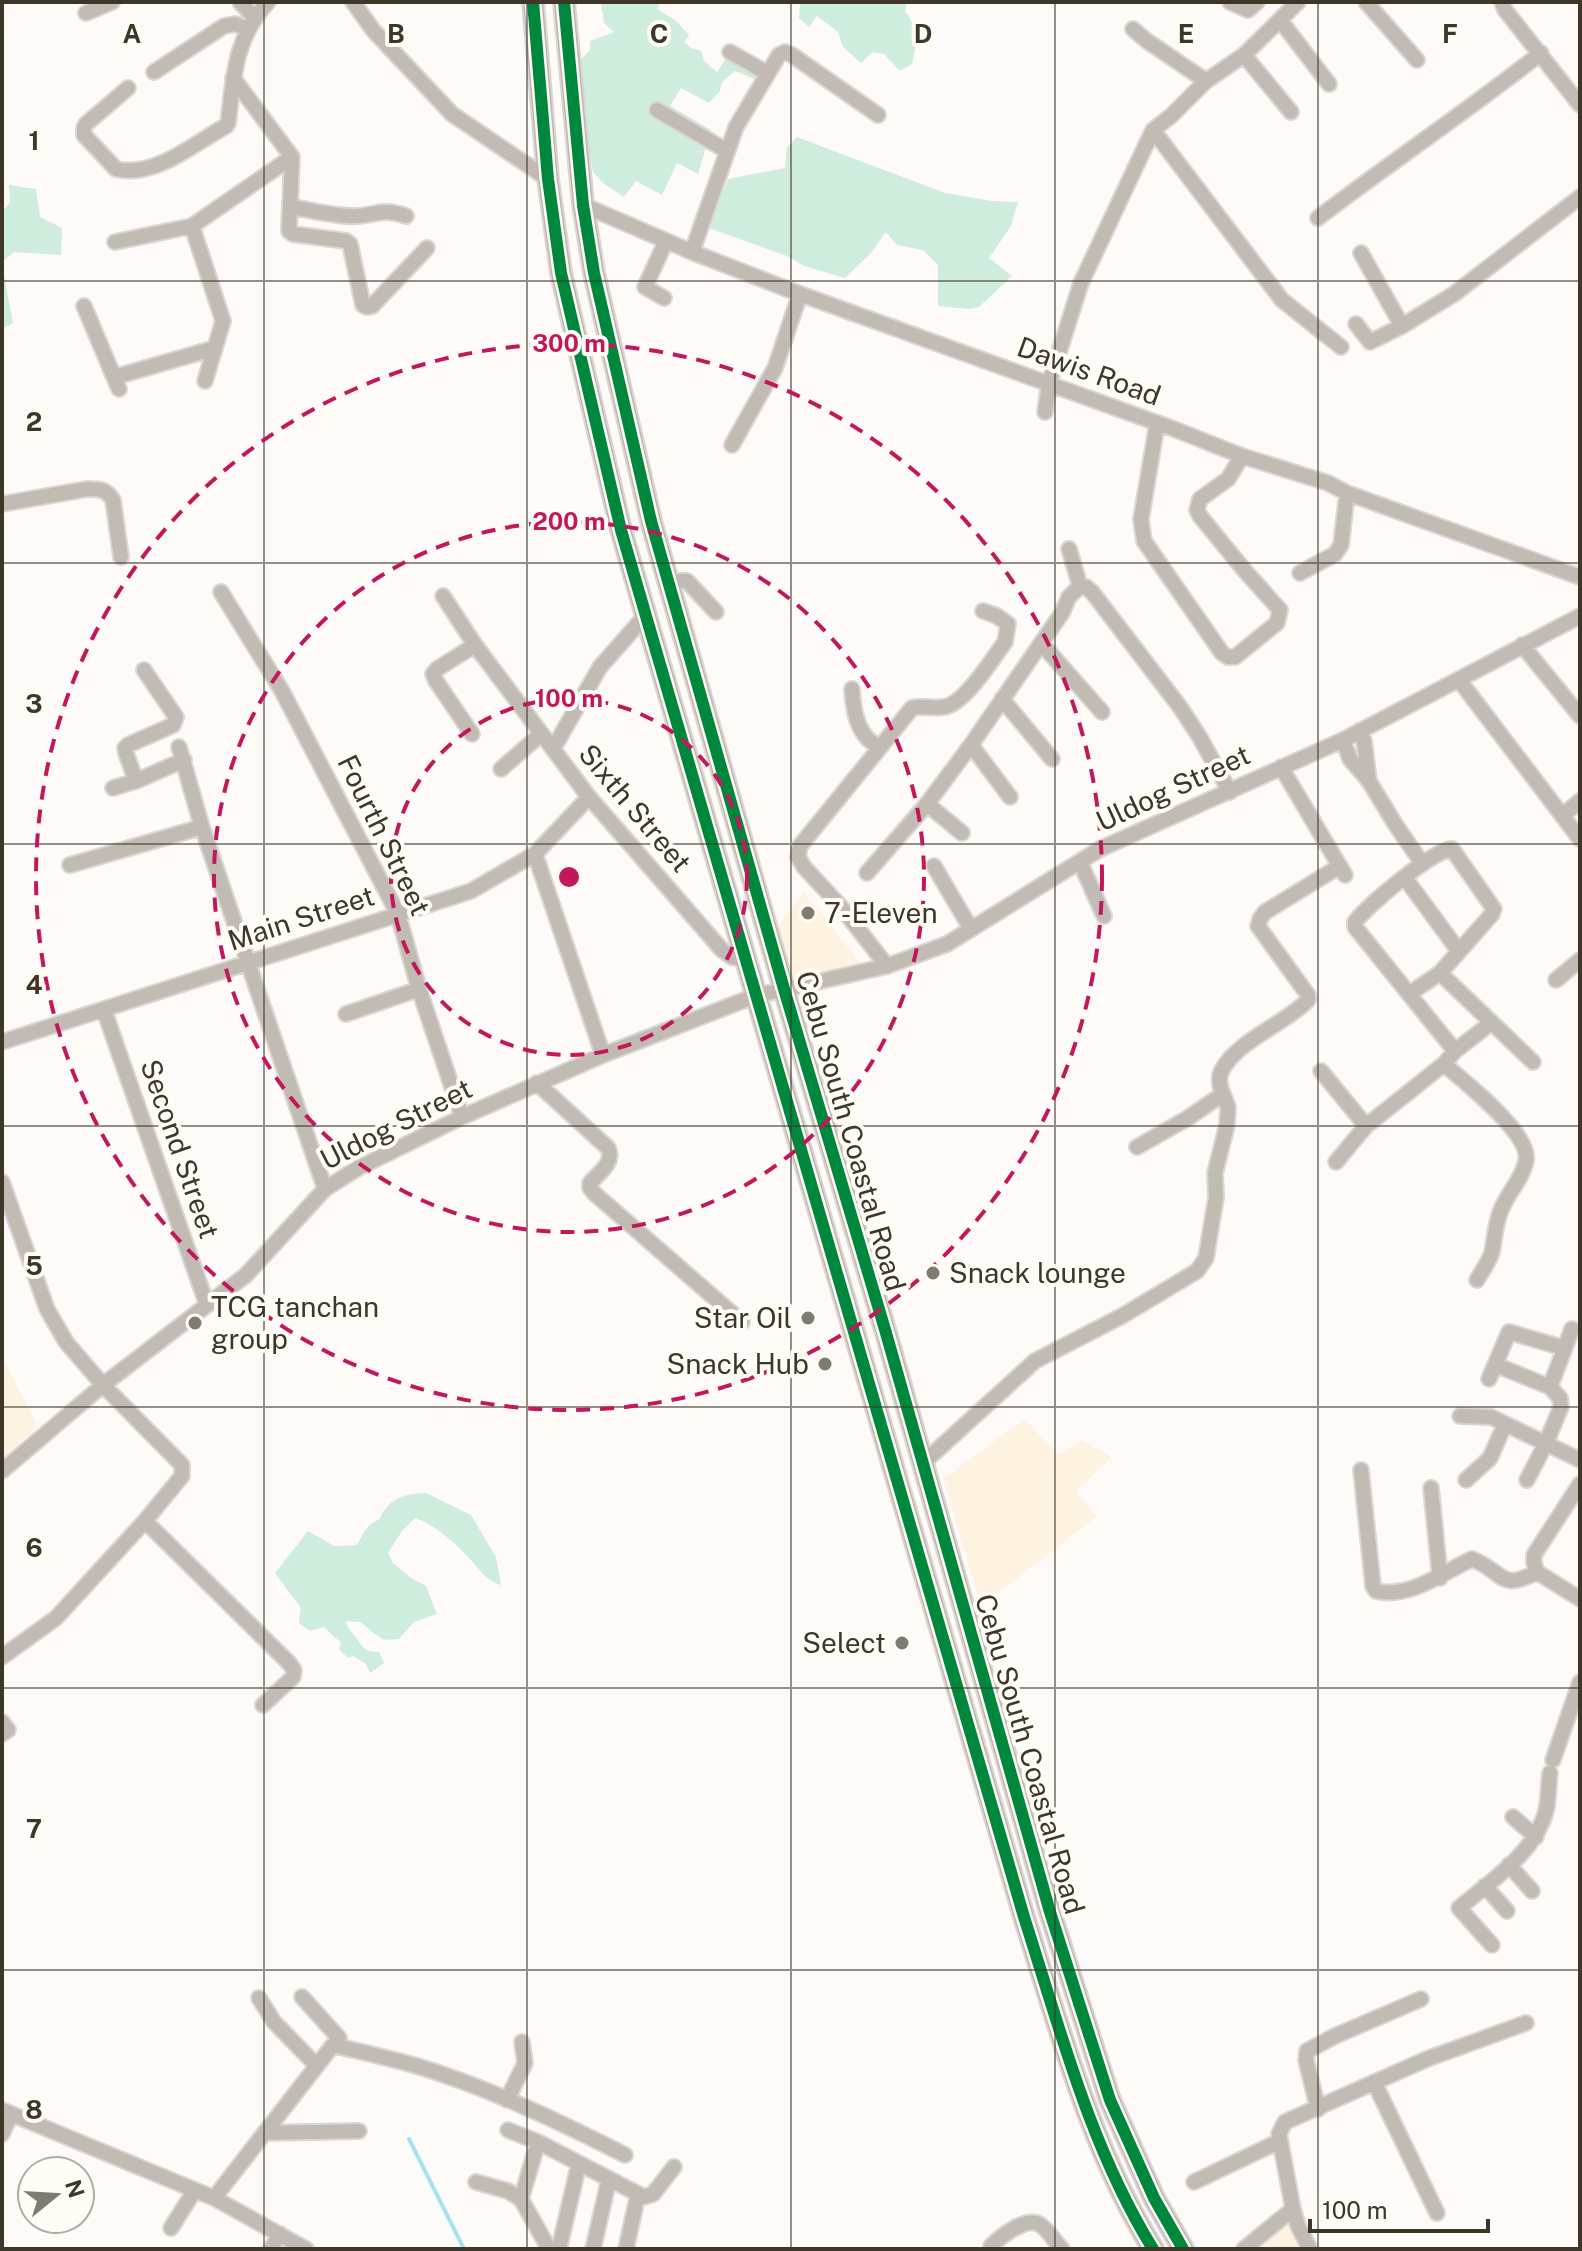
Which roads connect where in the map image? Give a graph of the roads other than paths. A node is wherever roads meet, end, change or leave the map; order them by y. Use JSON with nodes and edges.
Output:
{"nodes":[{"id":1,"x":112,"y":2,"type":"edge"},
{"id":2,"x":240,"y":2,"type":"edge"},
{"id":3,"x":268,"y":2,"type":"edge"},
{"id":4,"x":353,"y":2,"type":"edge"},
{"id":5,"x":533,"y":2,"type":"edge"},
{"id":6,"x":564,"y":2,"type":"edge"},
{"id":7,"x":1230,"y":2,"type":"edge"},
{"id":8,"x":1257,"y":2,"type":"edge"},
{"id":9,"x":1298,"y":2,"type":"edge"},
{"id":10,"x":1366,"y":2,"type":"edge"},
{"id":11,"x":1502,"y":2,"type":"edge"},
{"id":12,"x":86,"y":13,"type":"dead end"},
{"id":13,"x":1280,"y":20,"type":"junction"},
{"id":14,"x":251,"y":23,"type":"junction"},
{"id":15,"x":1133,"y":29,"type":"dead end"},
{"id":16,"x":730,"y":52,"type":"dead end"},
{"id":17,"x":1541,"y":53,"type":"junction"},
{"id":18,"x":1244,"y":55,"type":"junction"},
{"id":19,"x":1417,"y":60,"type":"dead end"},
{"id":20,"x":154,"y":72,"type":"dead end"},
{"id":21,"x":767,"y":73,"type":"junction"},
{"id":22,"x":233,"y":78,"type":"junction"},
{"id":23,"x":1206,"y":81,"type":"junction"},
{"id":24,"x":1329,"y":84,"type":"dead end"},
{"id":25,"x":128,"y":88,"type":"dead end"},
{"id":26,"x":1580,"y":105,"type":"edge"},
{"id":27,"x":657,"y":110,"type":"dead end"},
{"id":28,"x":1291,"y":112,"type":"dead end"},
{"id":29,"x":878,"y":115,"type":"dead end"},
{"id":30,"x":1153,"y":130,"type":"junction"},
{"id":31,"x":727,"y":151,"type":"junction"},
{"id":32,"x":292,"y":157,"type":"junction"},
{"id":33,"x":548,"y":179,"type":"junction"},
{"id":34,"x":1580,"y":197,"type":"edge"},
{"id":35,"x":583,"y":205,"type":"junction"},
{"id":36,"x":291,"y":207,"type":"junction"},
{"id":37,"x":406,"y":216,"type":"dead end"},
{"id":38,"x":1318,"y":218,"type":"dead end"},
{"id":39,"x":192,"y":226,"type":"junction"},
{"id":40,"x":666,"y":241,"type":"junction"},
{"id":41,"x":115,"y":242,"type":"dead end"},
{"id":42,"x":427,"y":248,"type":"dead end"},
{"id":43,"x":692,"y":252,"type":"junction"},
{"id":44,"x":1361,"y":253,"type":"dead end"},
{"id":45,"x":800,"y":294,"type":"junction"},
{"id":46,"x":664,"y":298,"type":"dead end"},
{"id":47,"x":84,"y":306,"type":"dead end"},
{"id":48,"x":1356,"y":324,"type":"dead end"},
{"id":49,"x":1402,"y":326,"type":"junction"},
{"id":50,"x":1341,"y":347,"type":"dead end"},
{"id":51,"x":215,"y":348,"type":"junction"},
{"id":52,"x":205,"y":381,"type":"dead end"},
{"id":53,"x":1049,"y":384,"type":"junction"},
{"id":54,"x":1045,"y":412,"type":"dead end"},
{"id":55,"x":1157,"y":424,"type":"junction"},
{"id":56,"x":732,"y":445,"type":"dead end"},
{"id":57,"x":1242,"y":456,"type":"junction"},
{"id":58,"x":1347,"y":493,"type":"junction"},
{"id":59,"x":2,"y":504,"type":"edge"},
{"id":60,"x":1069,"y":549,"type":"dead end"},
{"id":61,"x":121,"y":557,"type":"dead end"},
{"id":62,"x":1300,"y":573,"type":"dead end"},
{"id":63,"x":1580,"y":577,"type":"edge"},
{"id":64,"x":669,"y":586,"type":"junction"},
{"id":65,"x":1080,"y":586,"type":"junction"},
{"id":66,"x":221,"y":592,"type":"dead end"},
{"id":67,"x":443,"y":596,"type":"dead end"},
{"id":68,"x":983,"y":611,"type":"dead end"},
{"id":69,"x":716,"y":612,"type":"dead end"},
{"id":70,"x":645,"y":616,"type":"junction"},
{"id":71,"x":1580,"y":616,"type":"edge"},
{"id":72,"x":1041,"y":643,"type":"junction"},
{"id":73,"x":475,"y":645,"type":"junction"},
{"id":74,"x":1522,"y":645,"type":"junction"},
{"id":75,"x":144,"y":670,"type":"dead end"},
{"id":76,"x":1459,"y":680,"type":"junction"},
{"id":77,"x":852,"y":689,"type":"dead end"},
{"id":78,"x":1002,"y":699,"type":"junction"},
{"id":79,"x":1102,"y":712,"type":"dead end"},
{"id":80,"x":1580,"y":716,"type":"edge"},
{"id":81,"x":1359,"y":731,"type":"junction"},
{"id":82,"x":472,"y":734,"type":"dead end"},
{"id":83,"x":541,"y":734,"type":"junction"},
{"id":84,"x":1343,"y":740,"type":"junction"},
{"id":85,"x":971,"y":745,"type":"junction"},
{"id":86,"x":879,"y":746,"type":"junction"},
{"id":87,"x":553,"y":749,"type":"junction"},
{"id":88,"x":1052,"y":759,"type":"dead end"},
{"id":89,"x":1281,"y":767,"type":"junction"},
{"id":90,"x":501,"y":769,"type":"dead end"},
{"id":91,"x":136,"y":781,"type":"junction"},
{"id":92,"x":1369,"y":781,"type":"junction"},
{"id":93,"x":113,"y":788,"type":"dead end"},
{"id":94,"x":1230,"y":792,"type":"junction"},
{"id":95,"x":589,"y":797,"type":"junction"},
{"id":96,"x":1010,"y":797,"type":"dead end"},
{"id":97,"x":1580,"y":801,"type":"edge"},
{"id":98,"x":927,"y":804,"type":"junction"},
{"id":99,"x":1562,"y":816,"type":"junction"},
{"id":100,"x":202,"y":827,"type":"junction"},
{"id":101,"x":962,"y":833,"type":"dead end"},
{"id":102,"x":1580,"y":839,"type":"edge"},
{"id":103,"x":535,"y":854,"type":"junction"},
{"id":104,"x":1080,"y":862,"type":"junction"},
{"id":105,"x":1422,"y":863,"type":"junction"},
{"id":106,"x":70,"y":865,"type":"dead end"},
{"id":107,"x":934,"y":866,"type":"dead end"},
{"id":108,"x":867,"y":873,"type":"dead end"},
{"id":109,"x":1405,"y":878,"type":"junction"},
{"id":110,"x":398,"y":914,"type":"junction"},
{"id":111,"x":1104,"y":916,"type":"dead end"},
{"id":112,"x":971,"y":929,"type":"junction"},
{"id":113,"x":1458,"y":950,"type":"junction"},
{"id":114,"x":745,"y":959,"type":"junction"},
{"id":115,"x":1580,"y":960,"type":"edge"},
{"id":116,"x":248,"y":963,"type":"junction"},
{"id":117,"x":887,"y":966,"type":"junction"},
{"id":118,"x":1440,"y":973,"type":"junction"},
{"id":119,"x":1556,"y":980,"type":"dead end"},
{"id":120,"x":419,"y":989,"type":"junction"},
{"id":121,"x":784,"y":989,"type":"junction"},
{"id":122,"x":1409,"y":994,"type":"junction"},
{"id":123,"x":755,"y":996,"type":"junction"},
{"id":124,"x":104,"y":1010,"type":"junction"},
{"id":125,"x":346,"y":1014,"type":"dead end"},
{"id":126,"x":1491,"y":1023,"type":"junction"},
{"id":127,"x":2,"y":1042,"type":"edge"},
{"id":128,"x":1455,"y":1051,"type":"junction"},
{"id":129,"x":603,"y":1055,"type":"junction"},
{"id":130,"x":1533,"y":1062,"type":"dead end"},
{"id":131,"x":1444,"y":1064,"type":"junction"},
{"id":132,"x":1321,"y":1071,"type":"dead end"},
{"id":133,"x":537,"y":1083,"type":"junction"},
{"id":134,"x":1223,"y":1094,"type":"junction"},
{"id":135,"x":462,"y":1117,"type":"junction"},
{"id":136,"x":1366,"y":1126,"type":"junction"},
{"id":137,"x":1137,"y":1147,"type":"dead end"},
{"id":138,"x":1336,"y":1162,"type":"dead end"},
{"id":139,"x":2,"y":1182,"type":"edge"},
{"id":140,"x":325,"y":1189,"type":"junction"},
{"id":141,"x":1477,"y":1280,"type":"dead end"},
{"id":142,"x":207,"y":1305,"type":"junction"},
{"id":143,"x":742,"y":1322,"type":"dead end"},
{"id":144,"x":1572,"y":1329,"type":"dead end"},
{"id":145,"x":1564,"y":1348,"type":"junction"},
{"id":146,"x":103,"y":1385,"type":"junction"},
{"id":147,"x":1550,"y":1387,"type":"junction"},
{"id":148,"x":1460,"y":1416,"type":"dead end"},
{"id":149,"x":1505,"y":1424,"type":"junction"},
{"id":150,"x":1546,"y":1443,"type":"junction"},
{"id":151,"x":1580,"y":1460,"type":"edge"},
{"id":152,"x":923,"y":1463,"type":"junction"},
{"id":153,"x":1361,"y":1470,"type":"dead end"},
{"id":154,"x":2,"y":1471,"type":"edge"},
{"id":155,"x":1466,"y":1480,"type":"dead end"},
{"id":156,"x":1527,"y":1480,"type":"dead end"},
{"id":157,"x":1580,"y":1484,"type":"edge"},
{"id":158,"x":1431,"y":1488,"type":"dead end"},
{"id":159,"x":145,"y":1521,"type":"junction"},
{"id":160,"x":1537,"y":1572,"type":"junction"},
{"id":161,"x":1440,"y":1578,"type":"junction"},
{"id":162,"x":1580,"y":1599,"type":"edge"},
{"id":163,"x":2,"y":1657,"type":"edge"},
{"id":164,"x":1580,"y":1682,"type":"edge"},
{"id":165,"x":263,"y":1705,"type":"dead end"},
{"id":166,"x":2,"y":1722,"type":"edge"},
{"id":167,"x":2,"y":1734,"type":"edge"},
{"id":168,"x":1513,"y":1817,"type":"dead end"},
{"id":169,"x":1536,"y":1837,"type":"junction"},
{"id":170,"x":1509,"y":1865,"type":"junction"},
{"id":171,"x":1485,"y":1886,"type":"junction"},
{"id":172,"x":1532,"y":1891,"type":"dead end"},
{"id":173,"x":1507,"y":1911,"type":"dead end"},
{"id":174,"x":1492,"y":1945,"type":"dead end"},
{"id":175,"x":302,"y":1997,"type":"dead end"},
{"id":176,"x":259,"y":1998,"type":"dead end"},
{"id":177,"x":1421,"y":1999,"type":"dead end"},
{"id":178,"x":1526,"y":2023,"type":"dead end"},
{"id":179,"x":339,"y":2038,"type":"dead end"},
{"id":180,"x":522,"y":2042,"type":"dead end"},
{"id":181,"x":317,"y":2066,"type":"junction"},
{"id":182,"x":1374,"y":2082,"type":"junction"},
{"id":183,"x":507,"y":2100,"type":"junction"},
{"id":184,"x":1318,"y":2109,"type":"junction"},
{"id":185,"x":7,"y":2112,"type":"edge"},
{"id":186,"x":508,"y":2130,"type":"dead end"},
{"id":187,"x":359,"y":2131,"type":"dead end"},
{"id":188,"x":265,"y":2133,"type":"junction"},
{"id":189,"x":2,"y":2134,"type":"edge"},
{"id":190,"x":1280,"y":2141,"type":"junction"},
{"id":191,"x":538,"y":2142,"type":"junction"},
{"id":192,"x":625,"y":2155,"type":"dead end"},
{"id":193,"x":579,"y":2163,"type":"junction"},
{"id":194,"x":674,"y":2167,"type":"dead end"},
{"id":195,"x":609,"y":2179,"type":"junction"},
{"id":196,"x":476,"y":2182,"type":"dead end"},
{"id":197,"x":1194,"y":2182,"type":"dead end"},
{"id":198,"x":195,"y":2190,"type":"junction"},
{"id":199,"x":638,"y":2194,"type":"junction"},
{"id":200,"x":214,"y":2198,"type":"junction"},
{"id":201,"x":521,"y":2199,"type":"junction"},
{"id":202,"x":1293,"y":2209,"type":"junction"},
{"id":203,"x":1437,"y":2213,"type":"dead end"},
{"id":204,"x":171,"y":2228,"type":"dead end"},
{"id":205,"x":280,"y":2234,"type":"junction"},
{"id":206,"x":271,"y":2249,"type":"edge"},
{"id":207,"x":306,"y":2249,"type":"edge"},
{"id":208,"x":549,"y":2249,"type":"edge"},
{"id":209,"x":559,"y":2249,"type":"edge"},
{"id":210,"x":593,"y":2249,"type":"edge"},
{"id":211,"x":626,"y":2249,"type":"edge"},
{"id":212,"x":991,"y":2249,"type":"edge"},
{"id":213,"x":1062,"y":2249,"type":"edge"},
{"id":214,"x":1153,"y":2249,"type":"edge"},
{"id":215,"x":1183,"y":2249,"type":"edge"},
{"id":216,"x":1244,"y":2249,"type":"edge"},
{"id":217,"x":1310,"y":2249,"type":"edge"}],
"edges":[{"from":1,"to":12,"type":"street"},
{"from":2,"to":14,"type":"street"},
{"from":3,"to":14,"type":"street"},
{"from":4,"to":33,"type":"street"},
{"from":5,"to":33,"type":"highway","name":"Cebu South Coastal Road"},
{"from":6,"to":35,"type":"highway","name":"Cebu South Coastal Road"},
{"from":7,"to":8,"type":"street"},
{"from":9,"to":13,"type":"street"},
{"from":10,"to":19,"type":"street"},
{"from":11,"to":17,"type":"street"},
{"from":13,"to":18,"type":"street"},
{"from":13,"to":24,"type":"street"},
{"from":14,"to":20,"type":"street"},
{"from":14,"to":22,"type":"street"},
{"from":15,"to":23,"type":"street"},
{"from":16,"to":21,"type":"street"},
{"from":17,"to":26,"type":"street"},
{"from":17,"to":38,"type":"street"},
{"from":18,"to":23,"type":"street"},
{"from":18,"to":28,"type":"street"},
{"from":21,"to":29,"type":"street"},
{"from":21,"to":31,"type":"street"},
{"from":22,"to":25,"type":"street"},
{"from":22,"to":32,"type":"street"},
{"from":23,"to":30,"type":"street"},
{"from":27,"to":31,"type":"street"},
{"from":30,"to":50,"type":"street"},
{"from":30,"to":53,"type":"street"},
{"from":31,"to":43,"type":"street"},
{"from":32,"to":36,"type":"street"},
{"from":32,"to":39,"type":"street"},
{"from":33,"to":70,"type":"highway","name":"Cebu South Coastal Road"},
{"from":34,"to":49,"type":"street"},
{"from":35,"to":40,"type":"street","name":"Dawis Road"},
{"from":35,"to":64,"type":"highway","name":"Cebu South Coastal Road"},
{"from":36,"to":37,"type":"street"},
{"from":36,"to":42,"type":"street"},
{"from":39,"to":41,"type":"street"},
{"from":39,"to":51,"type":"street"},
{"from":40,"to":43,"type":"street","name":"Dawis Road"},
{"from":40,"to":46,"type":"street"},
{"from":43,"to":45,"type":"street","name":"Dawis Road"},
{"from":44,"to":49,"type":"street"},
{"from":45,"to":53,"type":"street","name":"Dawis Road"},
{"from":45,"to":56,"type":"street"},
{"from":47,"to":51,"type":"street"},
{"from":48,"to":49,"type":"street"},
{"from":51,"to":52,"type":"street"},
{"from":53,"to":54,"type":"street"},
{"from":53,"to":55,"type":"street","name":"Dawis Road"},
{"from":55,"to":57,"type":"street","name":"Dawis Road"},
{"from":55,"to":57,"type":"street"},
{"from":57,"to":58,"type":"street","name":"Dawis Road"},
{"from":58,"to":62,"type":"street"},
{"from":58,"to":63,"type":"street","name":"Dawis Road"},
{"from":59,"to":61,"type":"street"},
{"from":60,"to":65,"type":"street"},
{"from":64,"to":69,"type":"street"},
{"from":64,"to":121,"type":"highway","name":"Cebu South Coastal Road"},
{"from":65,"to":72,"type":"street"},
{"from":65,"to":94,"type":"street"},
{"from":66,"to":110,"type":"street","name":"Fourth Street"},
{"from":67,"to":73,"type":"street","name":"Sixth Street"},
{"from":68,"to":86,"type":"street"},
{"from":70,"to":87,"type":"street"},
{"from":70,"to":114,"type":"highway","name":"Cebu South Coastal Road"},
{"from":71,"to":74,"type":"street","name":"Uldog Street"},
{"from":72,"to":78,"type":"street"},
{"from":72,"to":79,"type":"street"},
{"from":73,"to":82,"type":"street"},
{"from":73,"to":83,"type":"street","name":"Sixth Street"},
{"from":74,"to":76,"type":"street","name":"Uldog Street"},
{"from":74,"to":80,"type":"street"},
{"from":75,"to":91,"type":"street"},
{"from":76,"to":81,"type":"street","name":"Uldog Street"},
{"from":76,"to":99,"type":"street"},
{"from":77,"to":86,"type":"street"},
{"from":78,"to":85,"type":"street"},
{"from":78,"to":88,"type":"street"},
{"from":81,"to":84,"type":"street","name":"Uldog Street"},
{"from":81,"to":92,"type":"street"},
{"from":83,"to":87,"type":"street","name":"Sixth Street"},
{"from":83,"to":90,"type":"street"},
{"from":84,"to":89,"type":"street","name":"Uldog Street"},
{"from":84,"to":92,"type":"street"},
{"from":85,"to":96,"type":"street"},
{"from":85,"to":98,"type":"street"},
{"from":86,"to":117,"type":"street"},
{"from":87,"to":95,"type":"street","name":"Sixth Street"},
{"from":89,"to":94,"type":"street","name":"Uldog Street"},
{"from":89,"to":134,"type":"street"},
{"from":91,"to":93,"type":"street"},
{"from":91,"to":100,"type":"street"},
{"from":92,"to":105,"type":"street"},
{"from":94,"to":104,"type":"street","name":"Uldog Street"},
{"from":95,"to":103,"type":"street","name":"Main Street"},
{"from":95,"to":114,"type":"street","name":"Sixth Street"},
{"from":97,"to":99,"type":"street"},
{"from":98,"to":101,"type":"street"},
{"from":98,"to":108,"type":"street"},
{"from":99,"to":102,"type":"street"},
{"from":100,"to":106,"type":"street"},
{"from":100,"to":116,"type":"street"},
{"from":103,"to":110,"type":"street","name":"Main Street"},
{"from":103,"to":129,"type":"street"},
{"from":104,"to":111,"type":"street"},
{"from":104,"to":112,"type":"street","name":"Uldog Street"},
{"from":105,"to":109,"type":"street"},
{"from":105,"to":113,"type":"street"},
{"from":107,"to":112,"type":"street"},
{"from":109,"to":113,"type":"street"},
{"from":109,"to":122,"type":"street"},
{"from":110,"to":116,"type":"street","name":"Main Street"},
{"from":110,"to":120,"type":"street","name":"Fourth Street"},
{"from":112,"to":117,"type":"street","name":"Uldog Street"},
{"from":113,"to":118,"type":"street"},
{"from":114,"to":123,"type":"highway","name":"Cebu South Coastal Road"},
{"from":115,"to":119,"type":"street"},
{"from":116,"to":124,"type":"street","name":"Main Street"},
{"from":116,"to":140,"type":"street"},
{"from":117,"to":121,"type":"street","name":"Uldog Street"},
{"from":118,"to":122,"type":"street"},
{"from":118,"to":126,"type":"street"},
{"from":120,"to":125,"type":"street"},
{"from":120,"to":135,"type":"street","name":"Fourth Street"},
{"from":121,"to":123,"type":"street","name":"Uldog Street"},
{"from":121,"to":152,"type":"highway","name":"Cebu South Coastal Road"},
{"from":122,"to":128,"type":"street"},
{"from":123,"to":129,"type":"street","name":"Uldog Street"},
{"from":123,"to":214,"type":"highway","name":"Cebu South Coastal Road"},
{"from":124,"to":127,"type":"street","name":"Main Street"},
{"from":124,"to":142,"type":"street","name":"Second Street"},
{"from":126,"to":128,"type":"street"},
{"from":126,"to":130,"type":"street"},
{"from":128,"to":131,"type":"street"},
{"from":129,"to":133,"type":"street","name":"Uldog Street"},
{"from":131,"to":136,"type":"street"},
{"from":131,"to":141,"type":"street"},
{"from":132,"to":136,"type":"street"},
{"from":133,"to":135,"type":"street","name":"Uldog Street"},
{"from":133,"to":143,"type":"street"},
{"from":134,"to":137,"type":"street"},
{"from":134,"to":152,"type":"street"},
{"from":135,"to":140,"type":"street","name":"Uldog Street"},
{"from":136,"to":138,"type":"street"},
{"from":139,"to":146,"type":"street"},
{"from":140,"to":142,"type":"street","name":"Uldog Street"},
{"from":142,"to":146,"type":"street","name":"Uldog Street"},
{"from":144,"to":145,"type":"street"},
{"from":145,"to":147,"type":"street"},
{"from":145,"to":147,"type":"street"},
{"from":146,"to":154,"type":"street","name":"Uldog Street"},
{"from":146,"to":159,"type":"street"},
{"from":147,"to":150,"type":"street"},
{"from":148,"to":149,"type":"street"},
{"from":149,"to":150,"type":"street"},
{"from":149,"to":155,"type":"street"},
{"from":150,"to":151,"type":"street"},
{"from":150,"to":156,"type":"street"},
{"from":152,"to":215,"type":"highway","name":"Cebu South Coastal Road"},
{"from":153,"to":161,"type":"street"},
{"from":157,"to":160,"type":"street"},
{"from":158,"to":161,"type":"street"},
{"from":159,"to":163,"type":"street"},
{"from":159,"to":165,"type":"street"},
{"from":160,"to":161,"type":"street"},
{"from":160,"to":162,"type":"street"},
{"from":164,"to":169,"type":"street"},
{"from":166,"to":167,"type":"street"},
{"from":168,"to":169,"type":"street"},
{"from":169,"to":170,"type":"street"},
{"from":170,"to":171,"type":"street"},
{"from":170,"to":172,"type":"street"},
{"from":171,"to":173,"type":"street"},
{"from":171,"to":174,"type":"street"},
{"from":175,"to":179,"type":"street"},
{"from":176,"to":181,"type":"street"},
{"from":177,"to":184,"type":"street"},
{"from":178,"to":182,"type":"street"},
{"from":180,"to":183,"type":"street"},
{"from":181,"to":183,"type":"street"},
{"from":181,"to":188,"type":"street"},
{"from":182,"to":184,"type":"street"},
{"from":182,"to":203,"type":"street"},
{"from":183,"to":192,"type":"street"},
{"from":184,"to":190,"type":"street"},
{"from":185,"to":189,"type":"street"},
{"from":185,"to":198,"type":"street"},
{"from":186,"to":191,"type":"street"},
{"from":187,"to":188,"type":"street"},
{"from":188,"to":200,"type":"street"},
{"from":190,"to":197,"type":"street"},
{"from":190,"to":202,"type":"street"},
{"from":191,"to":193,"type":"street"},
{"from":191,"to":201,"type":"street"},
{"from":193,"to":195,"type":"street"},
{"from":193,"to":209,"type":"street"},
{"from":194,"to":199,"type":"street"},
{"from":195,"to":199,"type":"street"},
{"from":195,"to":210,"type":"street"},
{"from":196,"to":201,"type":"street"},
{"from":198,"to":200,"type":"street"},
{"from":198,"to":204,"type":"street"},
{"from":199,"to":211,"type":"street"},
{"from":200,"to":205,"type":"street"},
{"from":201,"to":208,"type":"street"},
{"from":202,"to":216,"type":"street"},
{"from":202,"to":217,"type":"street"},
{"from":205,"to":206,"type":"street"},
{"from":205,"to":207,"type":"street"},
{"from":212,"to":213,"type":"street"}]}
